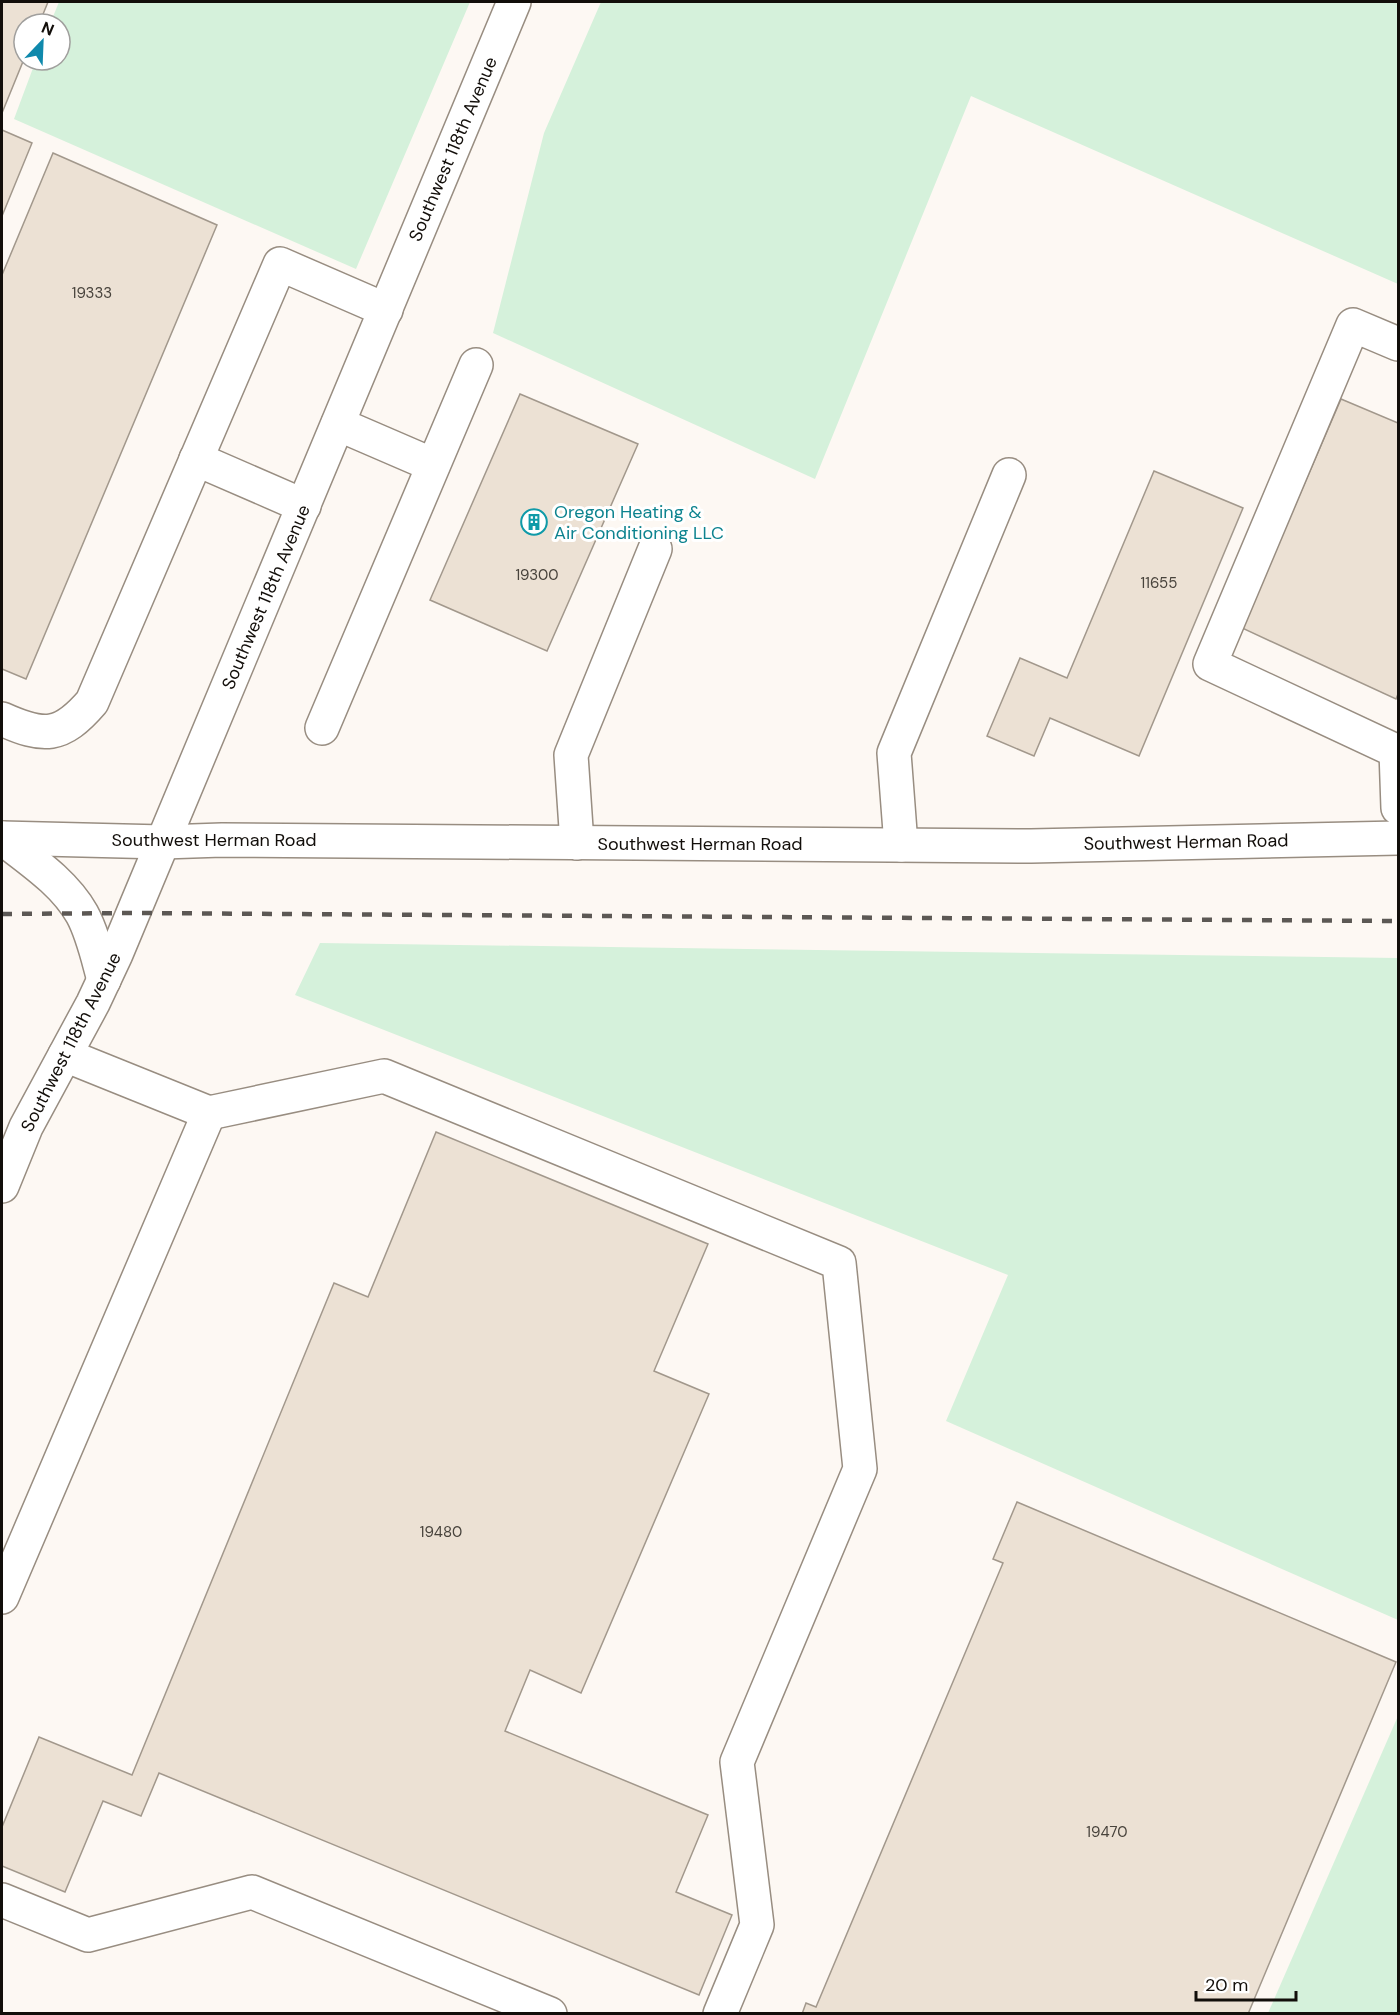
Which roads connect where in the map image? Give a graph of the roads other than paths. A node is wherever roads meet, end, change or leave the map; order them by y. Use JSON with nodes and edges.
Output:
{"nodes":[{"id":1,"x":514,"y":2,"type":"edge"},
{"id":2,"x":386,"y":310,"type":"junction"},
{"id":3,"x":1398,"y":344,"type":"edge"},
{"id":4,"x":476,"y":364,"type":"dead end"},
{"id":5,"x":338,"y":424,"type":"junction"},
{"id":6,"x":196,"y":459,"type":"junction"},
{"id":7,"x":433,"y":465,"type":"junction"},
{"id":8,"x":1009,"y":475,"type":"dead end"},
{"id":9,"x":304,"y":506,"type":"junction"},
{"id":10,"x":655,"y":549,"type":"dead end"},
{"id":11,"x":2,"y":719,"type":"edge"},
{"id":12,"x":322,"y":728,"type":"dead end"},
{"id":13,"x":1397,"y":748,"type":"edge"},
{"id":14,"x":1398,"y":808,"type":"edge"},
{"id":15,"x":2,"y":838,"type":"edge"},
{"id":16,"x":1398,"y":838,"type":"edge"},
{"id":17,"x":163,"y":842,"type":"junction"},
{"id":18,"x":577,"y":843,"type":"junction"},
{"id":19,"x":901,"y":845,"type":"junction"},
{"id":20,"x":104,"y":980,"type":"junction"},
{"id":21,"x":65,"y":1055,"type":"junction"},
{"id":22,"x":209,"y":1113,"type":"junction"},
{"id":23,"x":2,"y":1186,"type":"edge"},
{"id":24,"x":2,"y":1597,"type":"edge"},
{"id":25,"x":2,"y":1900,"type":"edge"},
{"id":26,"x":550,"y":2013,"type":"edge"},
{"id":27,"x":720,"y":2013,"type":"edge"}],
"edges":[{"from":1,"to":2,"type":"street","name":"Southwest 118th Avenue"},
{"from":2,"to":5,"type":"street","name":"Southwest 118th Avenue"},
{"from":2,"to":6,"type":"street"},
{"from":3,"to":13,"type":"street"},
{"from":4,"to":7,"type":"street"},
{"from":5,"to":7,"type":"street"},
{"from":5,"to":9,"type":"street","name":"Southwest 118th Avenue"},
{"from":6,"to":9,"type":"street"},
{"from":6,"to":11,"type":"street"},
{"from":7,"to":12,"type":"street"},
{"from":8,"to":19,"type":"street"},
{"from":9,"to":17,"type":"street","name":"Southwest 118th Avenue"},
{"from":10,"to":18,"type":"street"},
{"from":13,"to":14,"type":"street"},
{"from":15,"to":17,"type":"street","name":"Southwest Herman Road"},
{"from":15,"to":20,"type":"street"},
{"from":16,"to":19,"type":"street","name":"Southwest Herman Road"},
{"from":17,"to":18,"type":"street","name":"Southwest Herman Road"},
{"from":17,"to":20,"type":"street","name":"Southwest 118th Avenue"},
{"from":18,"to":19,"type":"street","name":"Southwest Herman Road"},
{"from":20,"to":21,"type":"street","name":"Southwest 118th Avenue"},
{"from":21,"to":22,"type":"street"},
{"from":21,"to":23,"type":"street","name":"Southwest 118th Avenue"},
{"from":22,"to":24,"type":"street"},
{"from":22,"to":27,"type":"street"},
{"from":25,"to":26,"type":"street"}]}
